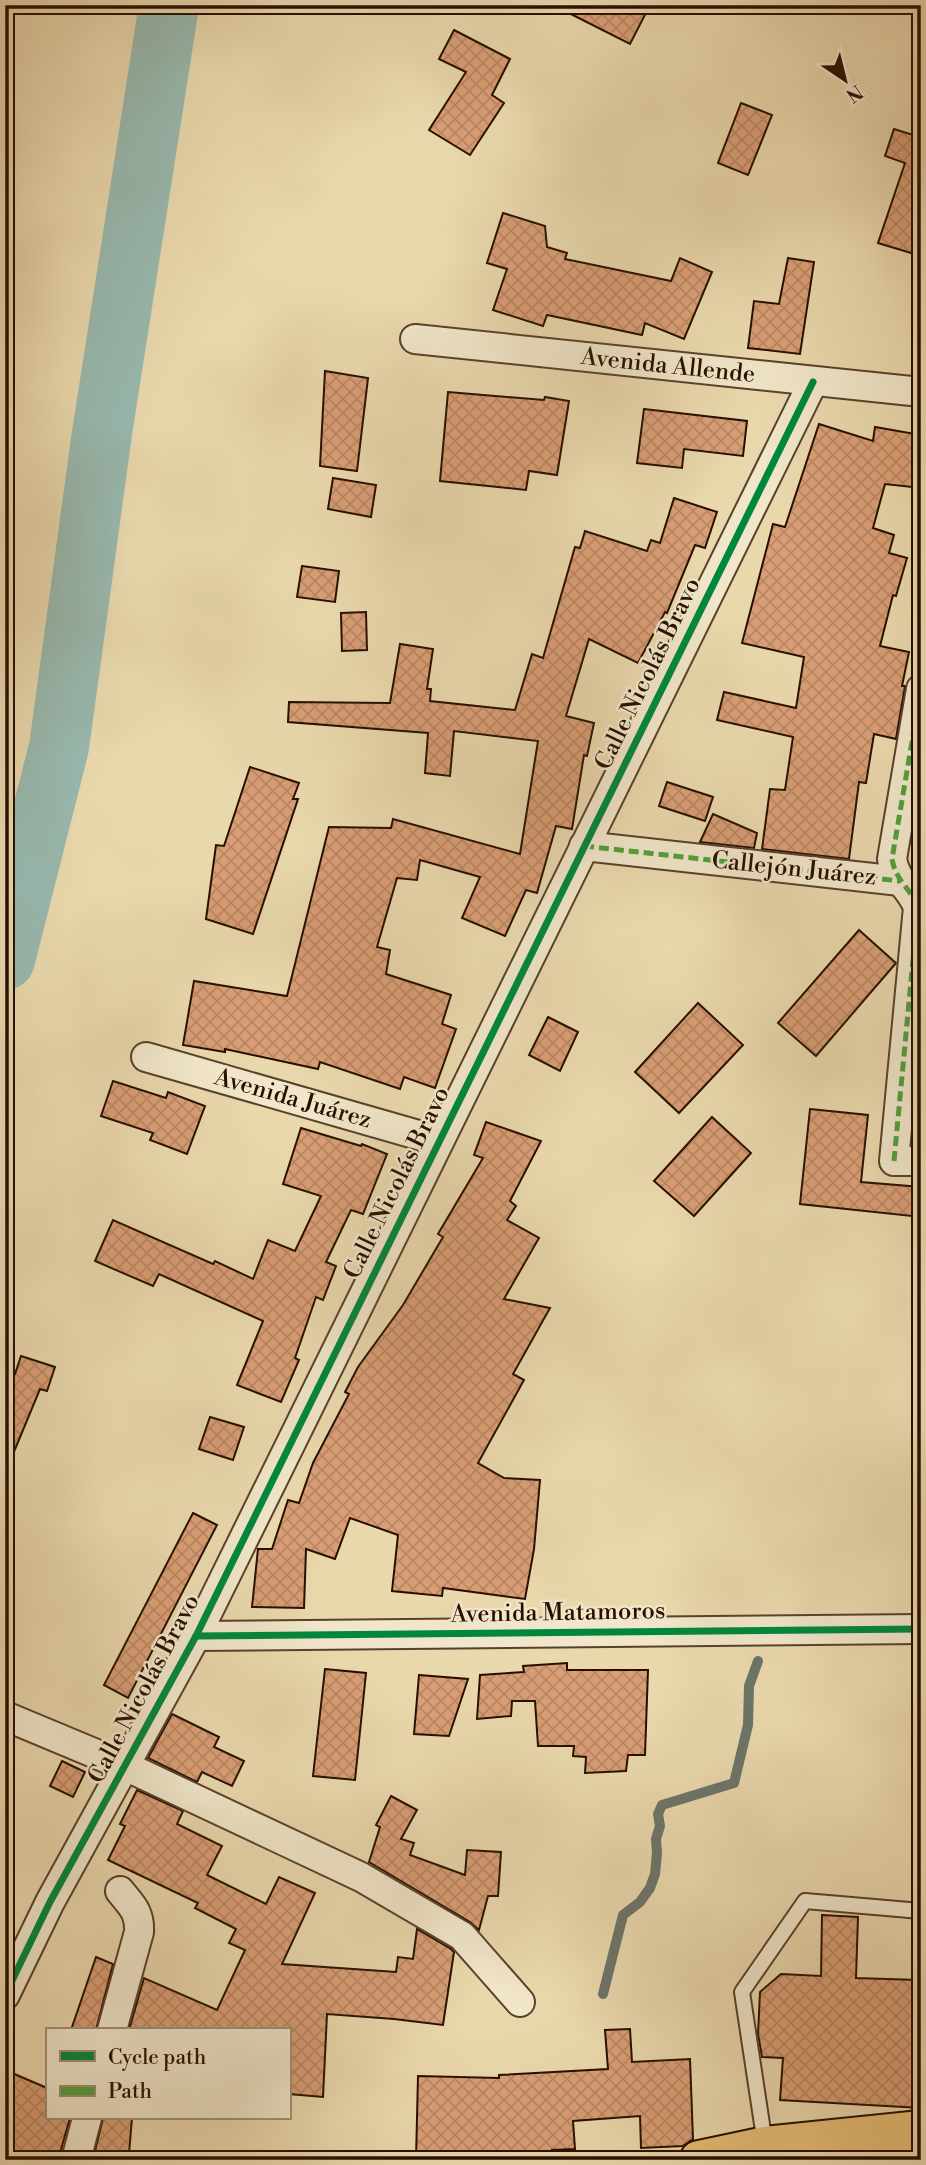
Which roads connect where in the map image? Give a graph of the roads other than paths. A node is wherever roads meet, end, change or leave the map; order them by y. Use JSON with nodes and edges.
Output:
{"nodes":[{"id":1,"x":415,"y":339,"type":"dead end"},
{"id":2,"x":813,"y":382,"type":"junction"},
{"id":3,"x":921,"y":392,"type":"edge"},
{"id":4,"x":921,"y":689,"type":"edge"},
{"id":5,"x":584,"y":846,"type":"junction"},
{"id":6,"x":900,"y":881,"type":"junction"},
{"id":7,"x":146,"y":1057,"type":"dead end"},
{"id":8,"x":439,"y":1141,"type":"junction"},
{"id":9,"x":907,"y":1161,"type":"edge"},
{"id":10,"x":921,"y":1629,"type":"edge"},
{"id":11,"x":196,"y":1636,"type":"junction"},
{"id":12,"x":5,"y":1716,"type":"edge"},
{"id":13,"x":125,"y":1766,"type":"junction"},
{"id":14,"x":120,"y":1892,"type":"dead end"},
{"id":15,"x":921,"y":1911,"type":"edge"},
{"id":16,"x":5,"y":1995,"type":"edge"},
{"id":17,"x":520,"y":2002,"type":"dead end"},
{"id":18,"x":113,"y":2028,"type":"edge"},
{"id":19,"x":87,"y":2120,"type":"edge"},
{"id":20,"x":921,"y":2130,"type":"edge"},
{"id":21,"x":765,"y":2146,"type":"junction"},
{"id":22,"x":76,"y":2160,"type":"edge"},
{"id":23,"x":699,"y":2160,"type":"edge"}],
"edges":[{"from":1,"to":2,"type":"street","name":"Avenida Allende"},
{"from":2,"to":3,"type":"street","name":"Avenida Allende"},
{"from":2,"to":5,"type":"street","name":"Calle Nicolás Bravo"},
{"from":4,"to":6,"type":"street"},
{"from":5,"to":6,"type":"street","name":"Callejón Juárez"},
{"from":5,"to":8,"type":"street","name":"Calle Nicolás Bravo"},
{"from":6,"to":9,"type":"street","name":"Callejón Juárez"},
{"from":7,"to":8,"type":"street","name":"Avenida Juárez"},
{"from":8,"to":11,"type":"street","name":"Calle Nicolás Bravo"},
{"from":10,"to":11,"type":"street","name":"Avenida Matamoros"},
{"from":11,"to":13,"type":"street","name":"Calle Nicolás Bravo"},
{"from":12,"to":13,"type":"street"},
{"from":13,"to":16,"type":"street","name":"Calle Nicolás Bravo"},
{"from":13,"to":17,"type":"street"},
{"from":14,"to":18,"type":"street"},
{"from":15,"to":21,"type":"lane"},
{"from":19,"to":22,"type":"street"},
{"from":20,"to":21,"type":"main road"},
{"from":21,"to":23,"type":"main road"}]}
